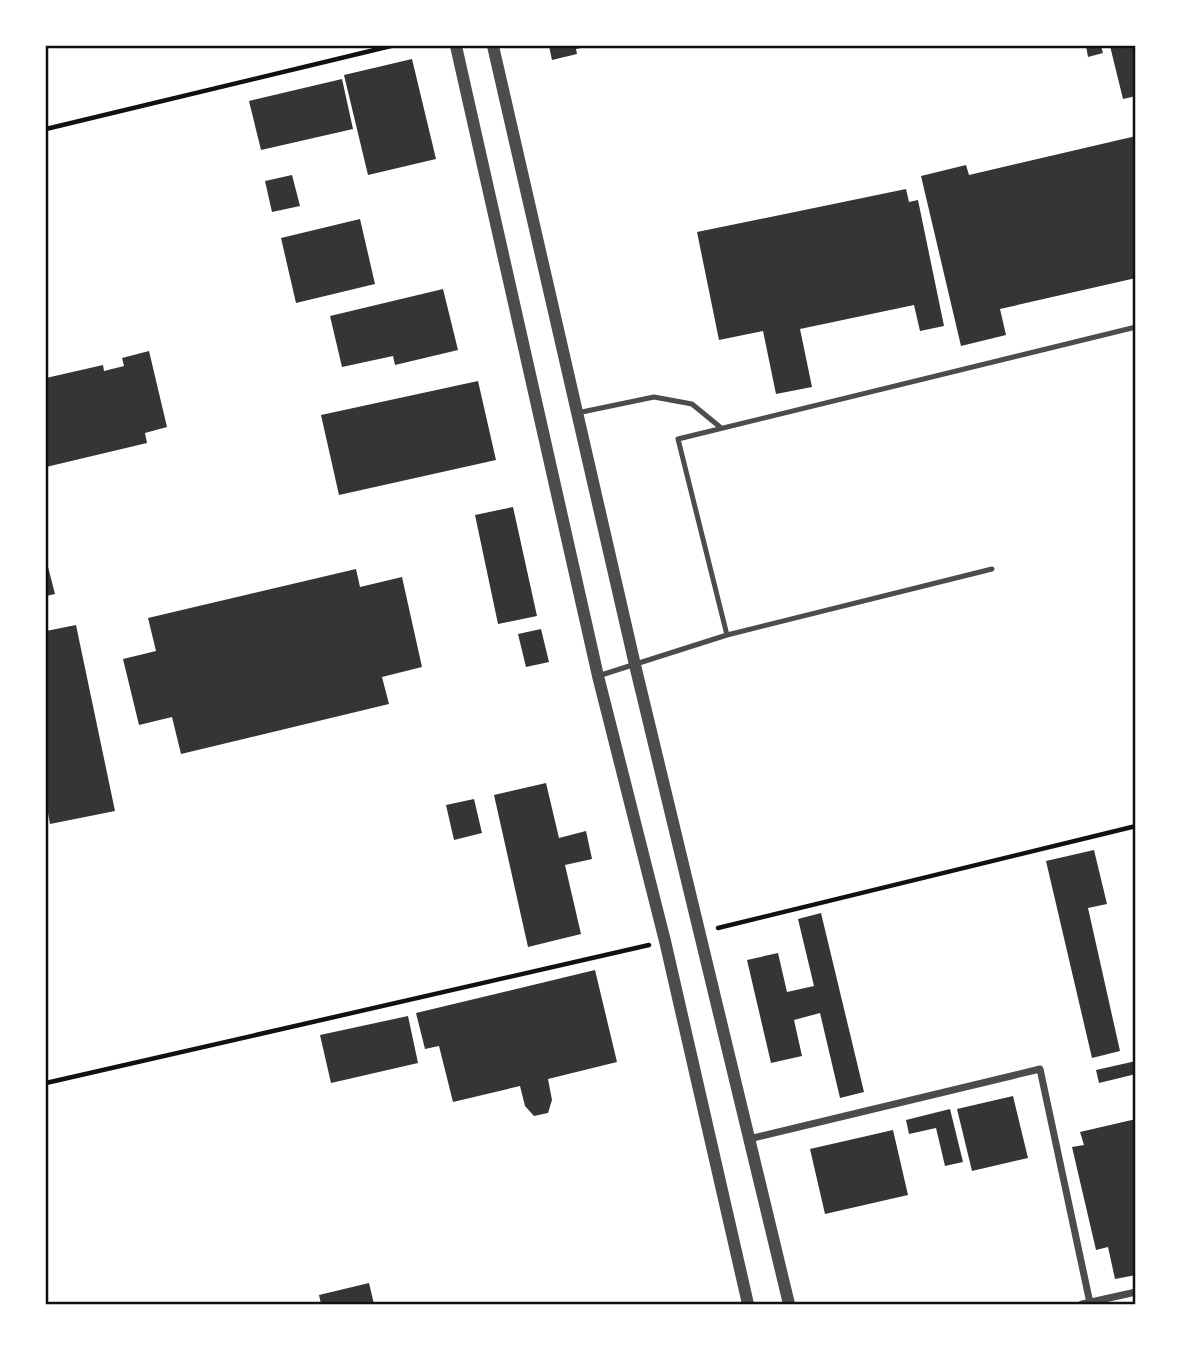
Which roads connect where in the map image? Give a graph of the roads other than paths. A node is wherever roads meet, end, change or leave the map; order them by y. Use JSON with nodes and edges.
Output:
{"nodes":[{"id":1,"x":456,"y":46,"type":"edge"},
{"id":2,"x":493,"y":46,"type":"edge"},
{"id":3,"x":1136,"y":327,"type":"edge"},
{"id":4,"x":577,"y":413,"type":"junction"},
{"id":5,"x":720,"y":427,"type":"junction"},
{"id":6,"x":992,"y":569,"type":"dead end"},
{"id":7,"x":727,"y":635,"type":"junction"},
{"id":8,"x":635,"y":664,"type":"junction"},
{"id":9,"x":598,"y":676,"type":"junction"},
{"id":10,"x":749,"y":1139,"type":"junction"},
{"id":11,"x":1136,"y":1292,"type":"edge"},
{"id":12,"x":1086,"y":1303,"type":"edge"},
{"id":13,"x":748,"y":1304,"type":"edge"},
{"id":14,"x":789,"y":1304,"type":"edge"}],
"edges":[{"from":1,"to":9,"type":"street"},
{"from":2,"to":4,"type":"street"},
{"from":3,"to":5,"type":"lane"},
{"from":4,"to":5,"type":"lane"},
{"from":4,"to":8,"type":"street"},
{"from":5,"to":7,"type":"lane"},
{"from":6,"to":7,"type":"lane"},
{"from":7,"to":8,"type":"lane"},
{"from":8,"to":9,"type":"lane"},
{"from":8,"to":10,"type":"street"},
{"from":9,"to":13,"type":"street"},
{"from":10,"to":12,"type":"street"},
{"from":10,"to":14,"type":"street"},
{"from":11,"to":12,"type":"street"}]}
